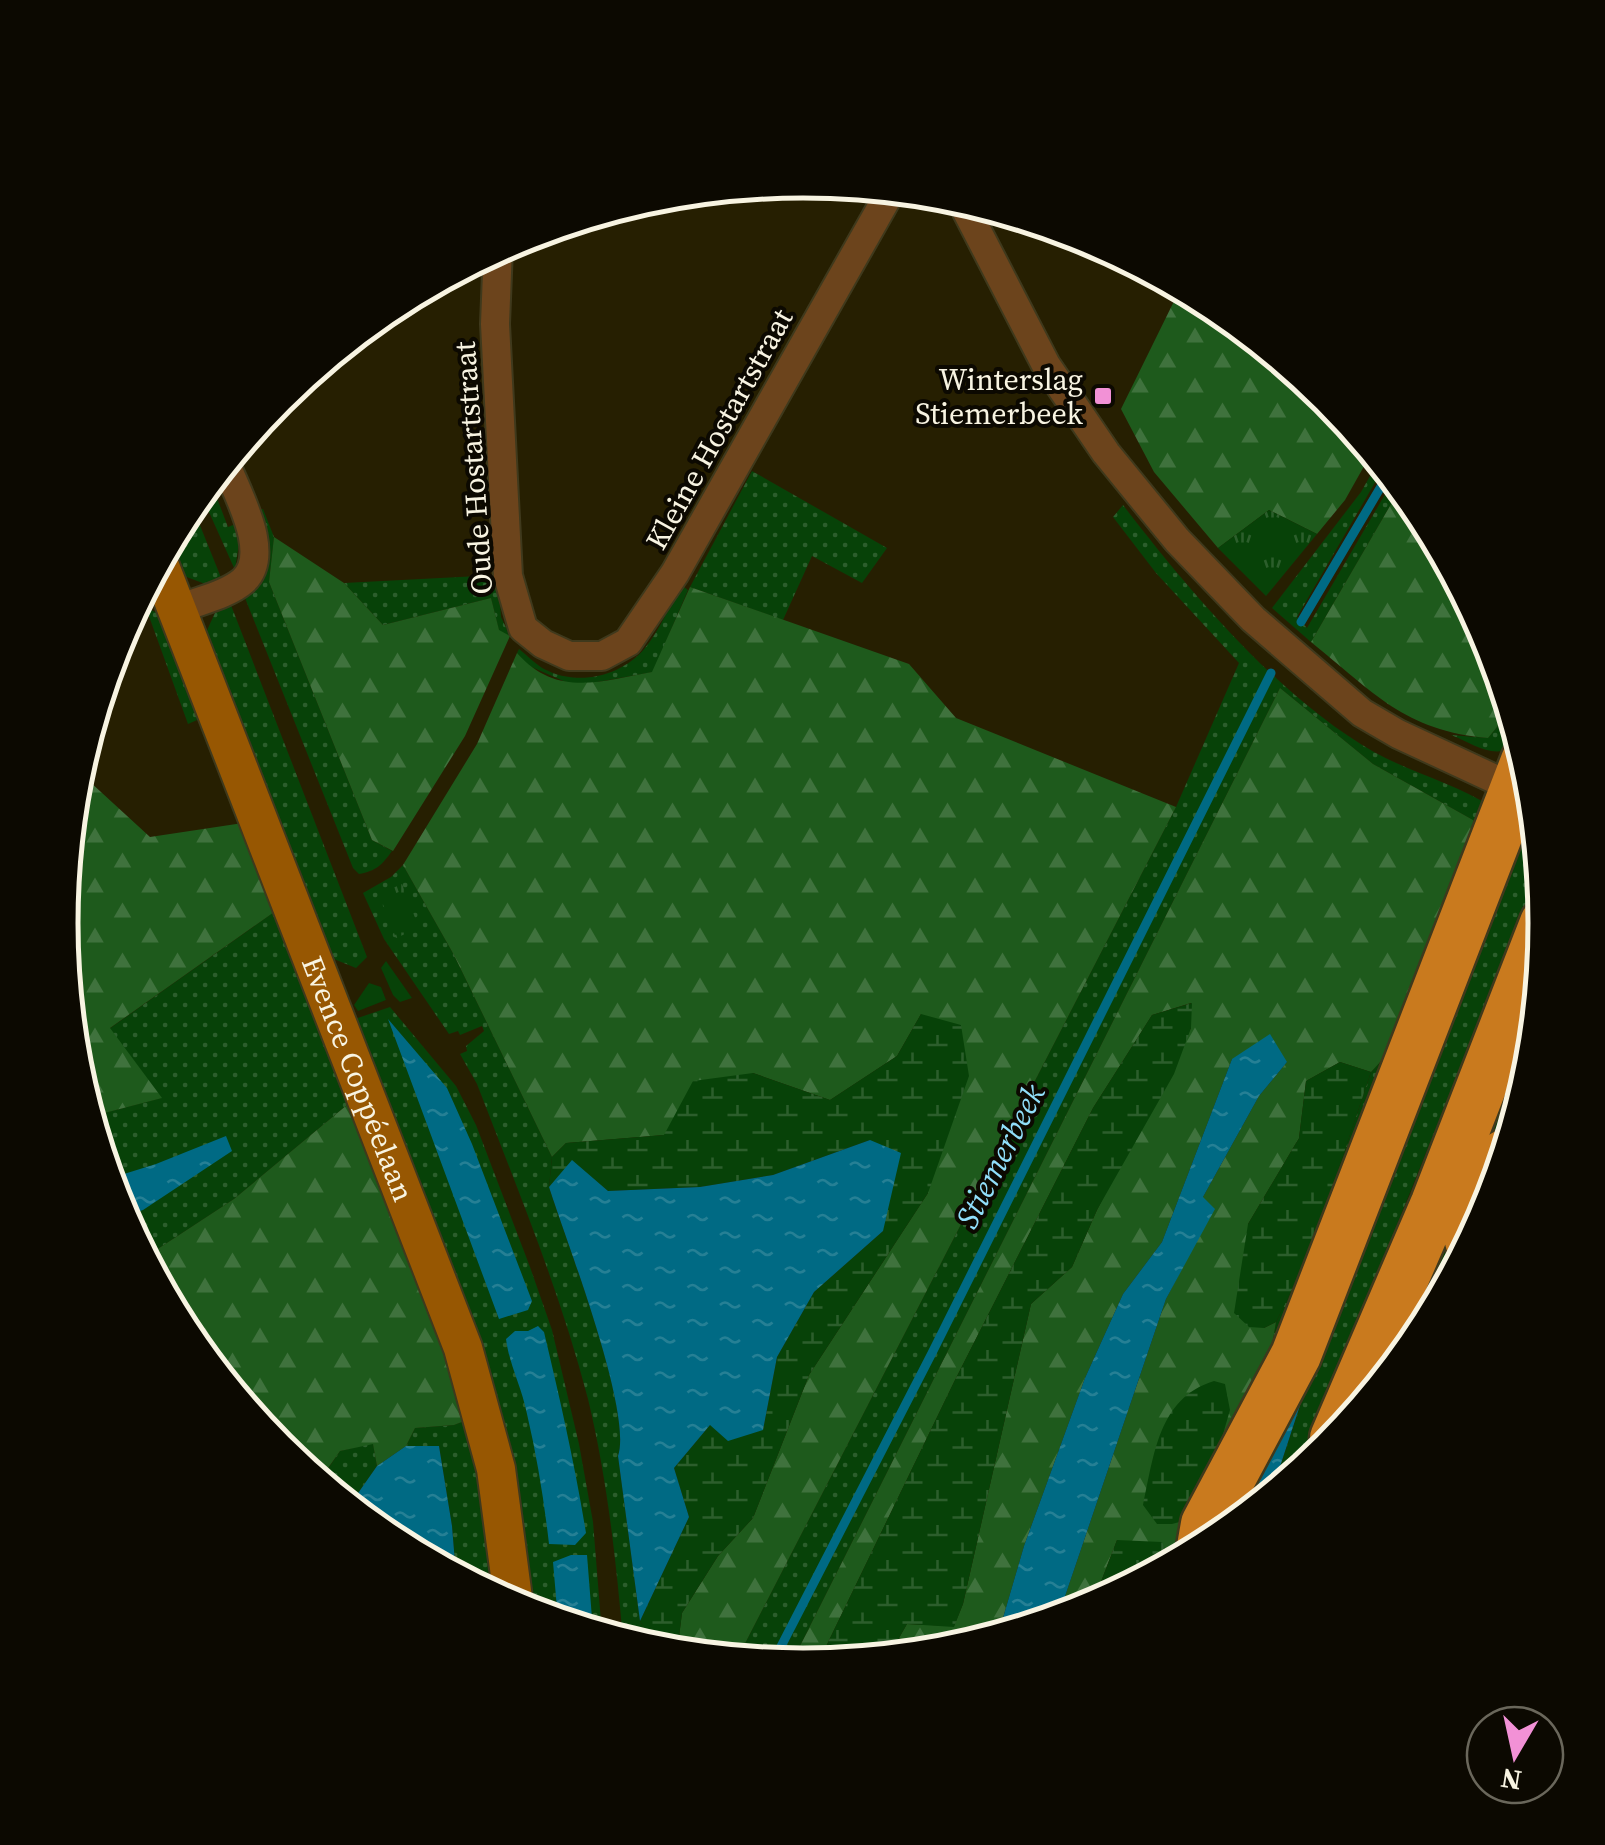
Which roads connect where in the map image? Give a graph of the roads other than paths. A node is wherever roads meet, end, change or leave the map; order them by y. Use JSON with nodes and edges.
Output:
{"nodes":[{"id":1,"x":884,"y":203,"type":"edge"},
{"id":2,"x":970,"y":217,"type":"edge"},
{"id":3,"x":497,"y":265,"type":"edge"},
{"id":4,"x":230,"y":477,"type":"edge"},
{"id":5,"x":165,"y":579,"type":"edge"},
{"id":6,"x":177,"y":610,"type":"junction"},
{"id":7,"x":568,"y":656,"type":"joint"},
{"id":8,"x":1513,"y":778,"type":"edge"},
{"id":9,"x":1517,"y":800,"type":"edge"},
{"id":10,"x":1526,"y":972,"type":"edge"},
{"id":11,"x":1354,"y":1393,"type":"edge"},
{"id":12,"x":1206,"y":1524,"type":"edge"},
{"id":13,"x":512,"y":1586,"type":"edge"}],
"edges":[{"from":1,"to":7,"type":"street","name":"Kleine Hostartstraat"},
{"from":2,"to":8,"type":"street"},
{"from":3,"to":7,"type":"street","name":"Oude Hostartstraat"},
{"from":4,"to":6,"type":"street"},
{"from":5,"to":6,"type":"street","name":"Evence Coppéelaan"},
{"from":6,"to":13,"type":"street","name":"Evence Coppéelaan"},
{"from":9,"to":12,"type":"highway"},
{"from":10,"to":11,"type":"highway"}]}
